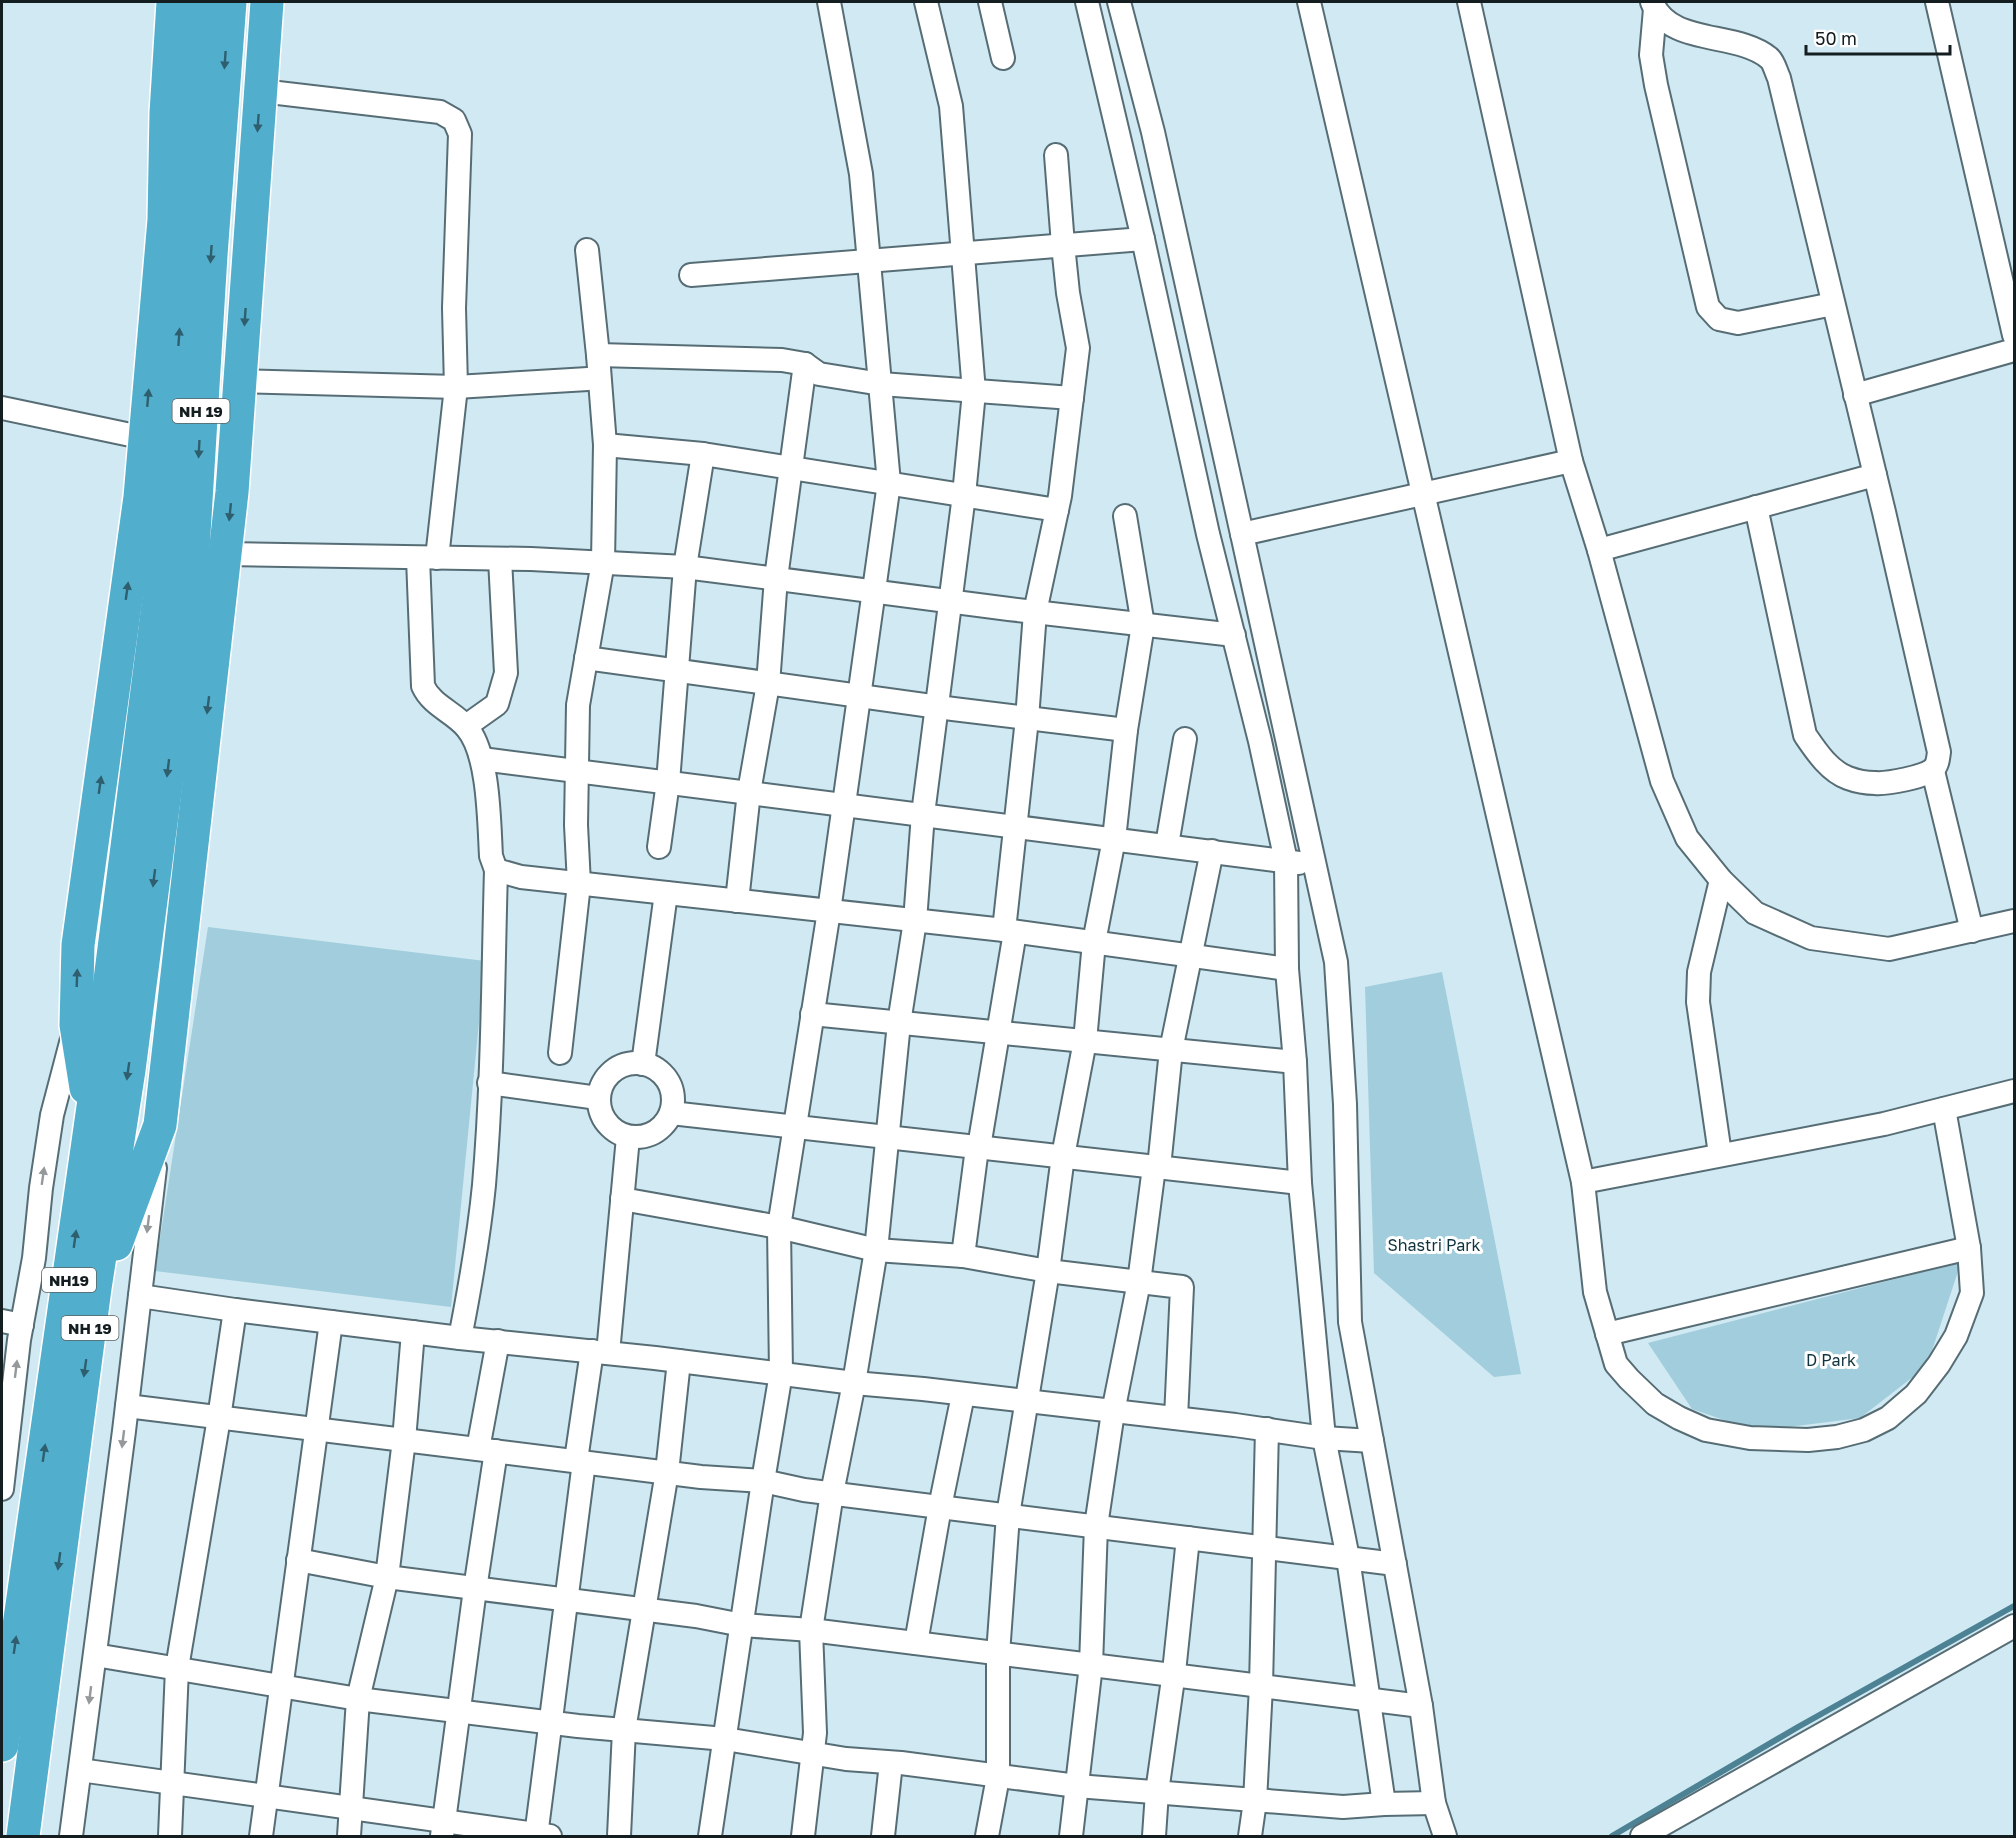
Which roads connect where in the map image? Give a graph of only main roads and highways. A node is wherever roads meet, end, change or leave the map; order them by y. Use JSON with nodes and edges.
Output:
{"nodes":[{"id":1,"x":173,"y":2,"type":"edge"},
{"id":2,"x":204,"y":2,"type":"edge"},
{"id":3,"x":230,"y":2,"type":"edge"},
{"id":4,"x":267,"y":2,"type":"edge"},
{"id":5,"x":146,"y":816,"type":"junction"},
{"id":6,"x":92,"y":1119,"type":"junction"},
{"id":7,"x":99,"y":1267,"type":"junction"},
{"id":8,"x":2,"y":1745,"type":"edge"},
{"id":9,"x":22,"y":1836,"type":"edge"}],
"edges":[{"from":6,"to":1,"type":"highway","one_way":true},
{"from":5,"to":2,"type":"highway","number":"NH19","one_way":true},
{"from":3,"to":5,"type":"highway","number":"NH 19","one_way":true},
{"from":4,"to":7,"type":"highway","one_way":true},
{"from":5,"to":6,"type":"highway","number":"NH19"},
{"from":5,"to":7,"type":"highway","number":"NH 19","one_way":true},
{"from":8,"to":6,"type":"highway","number":"NH19","one_way":true},
{"from":7,"to":9,"type":"highway","number":"NH 19","one_way":true}]}
